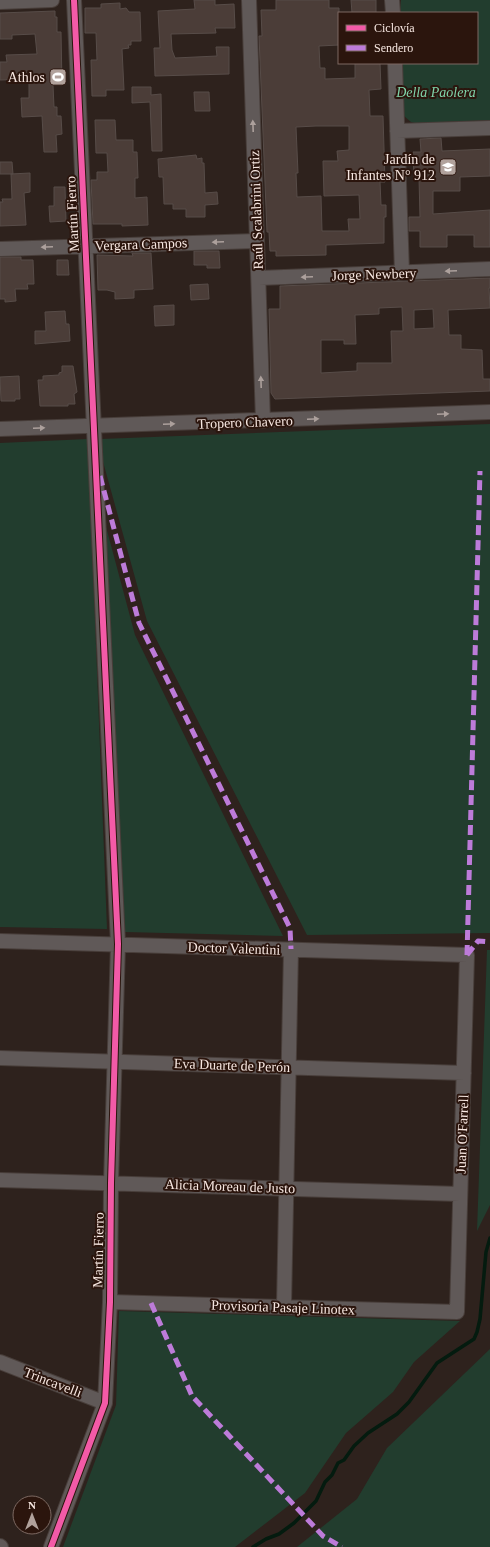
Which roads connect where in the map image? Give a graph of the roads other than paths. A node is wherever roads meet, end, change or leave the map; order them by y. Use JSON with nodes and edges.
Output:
{"nodes":[{"id":1,"x":52,"y":0,"type":"edge"},
{"id":2,"x":74,"y":0,"type":"edge"},
{"id":3,"x":249,"y":0,"type":"edge"},
{"id":4,"x":392,"y":0,"type":"edge"},
{"id":5,"x":0,"y":2,"type":"edge"},
{"id":6,"x":393,"y":12,"type":"edge"},
{"id":7,"x":395,"y":64,"type":"edge"},
{"id":8,"x":490,"y":128,"type":"edge"},
{"id":9,"x":397,"y":131,"type":"junction"},
{"id":10,"x":257,"y":241,"type":"junction"},
{"id":11,"x":86,"y":246,"type":"junction"},
{"id":12,"x":0,"y":249,"type":"edge"},
{"id":13,"x":490,"y":270,"type":"edge"},
{"id":14,"x":402,"y":273,"type":"junction"},
{"id":15,"x":259,"y":278,"type":"junction"},
{"id":16,"x":490,"y":412,"type":"edge"},
{"id":17,"x":263,"y":421,"type":"junction"},
{"id":18,"x":94,"y":426,"type":"junction"},
{"id":19,"x":0,"y":429,"type":"edge"},
{"id":20,"x":0,"y":941,"type":"edge"},
{"id":21,"x":118,"y":944,"type":"junction"},
{"id":22,"x":291,"y":949,"type":"junction"},
{"id":23,"x":467,"y":955,"type":"joint"},
{"id":24,"x":0,"y":1058,"type":"edge"},
{"id":25,"x":114,"y":1062,"type":"junction"},
{"id":26,"x":288,"y":1067,"type":"junction"},
{"id":27,"x":464,"y":1073,"type":"junction"},
{"id":28,"x":0,"y":1180,"type":"edge"},
{"id":29,"x":111,"y":1183,"type":"junction"},
{"id":30,"x":286,"y":1188,"type":"junction"},
{"id":31,"x":460,"y":1194,"type":"junction"},
{"id":32,"x":110,"y":1302,"type":"junction"},
{"id":33,"x":284,"y":1306,"type":"junction"},
{"id":34,"x":457,"y":1312,"type":"joint"},
{"id":35,"x":0,"y":1362,"type":"edge"},
{"id":36,"x":106,"y":1402,"type":"junction"},
{"id":37,"x":51,"y":1547,"type":"edge"}],
"edges":[{"from":1,"to":5,"type":"street"},
{"from":2,"to":11,"type":"street","name":"Martín Fierro"},
{"from":10,"to":3,"type":"street","name":"Raúl Scalabrini Ortiz","one_way":true},
{"from":4,"to":6,"type":"street"},
{"from":7,"to":9,"type":"street"},
{"from":8,"to":9,"type":"street"},
{"from":9,"to":14,"type":"street"},
{"from":10,"to":11,"type":"street","name":"Vergara Campos","one_way":true},
{"from":10,"to":15,"type":"street","name":"Raúl Scalabrini Ortiz"},
{"from":11,"to":12,"type":"street","name":"Vergara Campos","one_way":true},
{"from":11,"to":18,"type":"street","name":"Martín Fierro"},
{"from":13,"to":14,"type":"street","name":"Jorge Newbery","one_way":true},
{"from":14,"to":15,"type":"street","name":"Jorge Newbery","one_way":true},
{"from":17,"to":15,"type":"street","name":"Raúl Scalabrini Ortiz","one_way":true},
{"from":17,"to":16,"type":"street","name":"Tropero Chavero","one_way":true},
{"from":18,"to":17,"type":"street","name":"Tropero Chavero","one_way":true},
{"from":19,"to":18,"type":"street","name":"Tropero Chavero","one_way":true},
{"from":18,"to":21,"type":"street","name":"Martín Fierro"},
{"from":20,"to":21,"type":"street","name":"Doctor Valentini"},
{"from":21,"to":22,"type":"street","name":"Doctor Valentini"},
{"from":21,"to":25,"type":"street","name":"Martín Fierro"},
{"from":22,"to":23,"type":"street","name":"Doctor Valentini"},
{"from":22,"to":26,"type":"street"},
{"from":23,"to":27,"type":"street","name":"Juan O'Farrell"},
{"from":24,"to":25,"type":"street","name":"Eva Duarte de Perón"},
{"from":25,"to":26,"type":"street","name":"Eva Duarte de Perón"},
{"from":25,"to":29,"type":"street","name":"Martín Fierro"},
{"from":26,"to":27,"type":"street","name":"Eva Duarte de Perón"},
{"from":26,"to":30,"type":"street"},
{"from":27,"to":31,"type":"street","name":"Juan O'Farrell"},
{"from":28,"to":29,"type":"street","name":"Alicia Moreau de Justo"},
{"from":29,"to":30,"type":"street","name":"Alicia Moreau de Justo"},
{"from":29,"to":32,"type":"street","name":"Martín Fierro"},
{"from":30,"to":31,"type":"street","name":"Alicia Moreau de Justo"},
{"from":30,"to":33,"type":"street"},
{"from":31,"to":34,"type":"street","name":"Juan O'Farrell"},
{"from":32,"to":33,"type":"street","name":"Provisoria Pasaje Linotex"},
{"from":32,"to":36,"type":"street","name":"Martín Fierro"},
{"from":33,"to":34,"type":"street","name":"Provisoria Pasaje Linotex"},
{"from":35,"to":36,"type":"street","name":"Trincavelli"},
{"from":36,"to":37,"type":"street","name":"Martín Fierro"}]}
